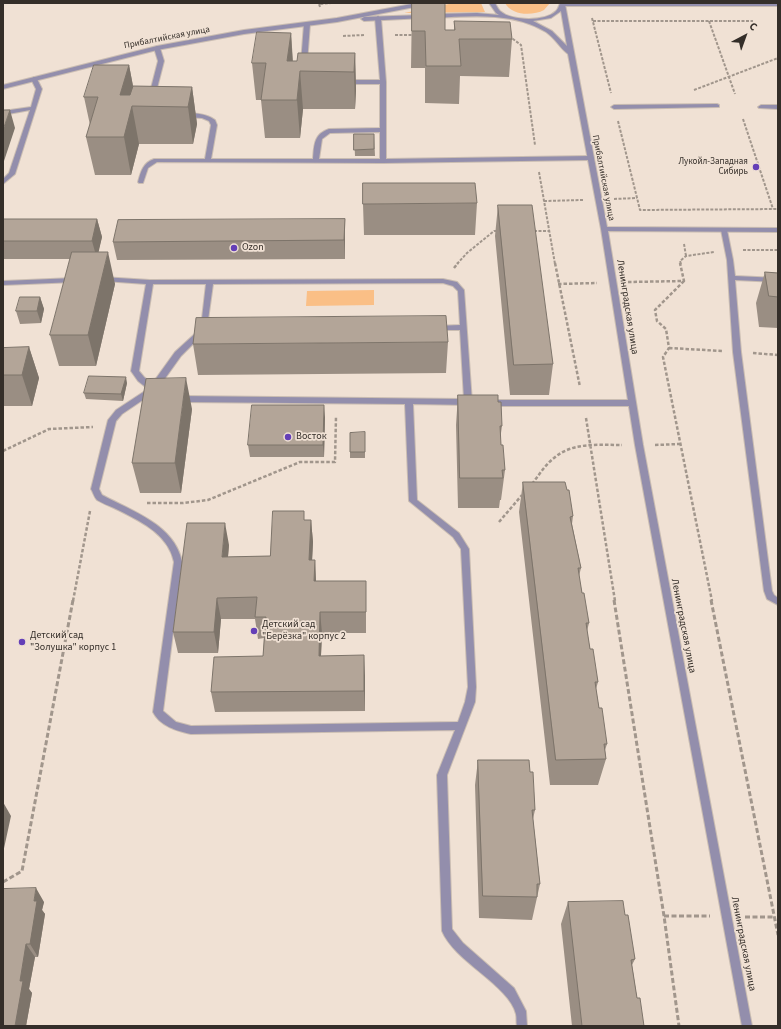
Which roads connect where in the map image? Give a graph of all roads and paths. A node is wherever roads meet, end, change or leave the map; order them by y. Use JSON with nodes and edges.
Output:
{"nodes":[{"id":1,"x":425,"y":3,"type":"edge"},
{"id":2,"x":492,"y":3,"type":"edge"},
{"id":3,"x":562,"y":4,"type":"edge"},
{"id":4,"x":778,"y":4,"type":"edge"},
{"id":5,"x":378,"y":15,"type":"junction"},
{"id":6,"x":513,"y":18,"type":"junction"},
{"id":7,"x":593,"y":21,"type":"dead end"},
{"id":8,"x":709,"y":21,"type":"junction"},
{"id":9,"x":755,"y":21,"type":"dead end"},
{"id":10,"x":306,"y":24,"type":"junction"},
{"id":11,"x":380,"y":35,"type":"junction"},
{"id":12,"x":342,"y":36,"type":"dead end"},
{"id":13,"x":418,"y":36,"type":"edge"},
{"id":14,"x":503,"y":36,"type":"edge"},
{"id":15,"x":157,"y":48,"type":"junction"},
{"id":16,"x":570,"y":54,"type":"junction"},
{"id":17,"x":778,"y":58,"type":"edge"},
{"id":18,"x":304,"y":67,"type":"edge"},
{"id":19,"x":729,"y":76,"type":"junction"},
{"id":20,"x":34,"y":79,"type":"junction"},
{"id":21,"x":335,"y":82,"type":"edge"},
{"id":22,"x":383,"y":82,"type":"junction"},
{"id":23,"x":3,"y":87,"type":"edge"},
{"id":24,"x":688,"y":93,"type":"dead end"},
{"id":25,"x":735,"y":94,"type":"dead end"},
{"id":26,"x":150,"y":103,"type":"edge"},
{"id":27,"x":717,"y":106,"type":"dead end"},
{"id":28,"x":614,"y":107,"type":"dead end"},
{"id":29,"x":761,"y":107,"type":"dead end"},
{"id":30,"x":778,"y":107,"type":"edge"},
{"id":31,"x":34,"y":108,"type":"junction"},
{"id":32,"x":3,"y":113,"type":"edge"},
{"id":33,"x":182,"y":116,"type":"edge"},
{"id":34,"x":743,"y":119,"type":"dead end"},
{"id":35,"x":383,"y":130,"type":"junction"},
{"id":36,"x":590,"y":158,"type":"junction"},
{"id":37,"x":537,"y":160,"type":"junction"},
{"id":38,"x":208,"y":161,"type":"junction"},
{"id":39,"x":316,"y":161,"type":"junction"},
{"id":40,"x":383,"y":161,"type":"junction"},
{"id":41,"x":3,"y":182,"type":"edge"},
{"id":42,"x":141,"y":182,"type":"dead end"},
{"id":43,"x":772,"y":209,"type":"junction"},
{"id":44,"x":778,"y":209,"type":"edge"},
{"id":45,"x":640,"y":210,"type":"dead end"},
{"id":46,"x":604,"y":229,"type":"junction"},
{"id":47,"x":724,"y":230,"type":"junction"},
{"id":48,"x":778,"y":230,"type":"edge"},
{"id":49,"x":502,"y":231,"type":"edge"},
{"id":50,"x":533,"y":231,"type":"edge"},
{"id":51,"x":549,"y":231,"type":"junction"},
{"id":52,"x":728,"y":250,"type":"junction"},
{"id":53,"x":778,"y":250,"type":"edge"},
{"id":54,"x":731,"y":278,"type":"junction"},
{"id":55,"x":79,"y":280,"type":"edge"},
{"id":56,"x":99,"y":280,"type":"edge"},
{"id":57,"x":778,"y":280,"type":"edge"},
{"id":58,"x":210,"y":281,"type":"junction"},
{"id":59,"x":443,"y":281,"type":"junction"},
{"id":60,"x":684,"y":281,"type":"junction"},
{"id":61,"x":150,"y":282,"type":"junction"},
{"id":62,"x":3,"y":283,"type":"edge"},
{"id":63,"x":612,"y":283,"type":"junction"},
{"id":64,"x":558,"y":284,"type":"junction"},
{"id":65,"x":464,"y":327,"type":"junction"},
{"id":66,"x":424,"y":328,"type":"edge"},
{"id":67,"x":155,"y":390,"type":"junction"},
{"id":68,"x":175,"y":398,"type":"edge"},
{"id":69,"x":336,"y":401,"type":"junction"},
{"id":70,"x":409,"y":402,"type":"junction"},
{"id":71,"x":475,"y":402,"type":"junction"},
{"id":72,"x":632,"y":402,"type":"junction"},
{"id":73,"x":584,"y":404,"type":"junction"},
{"id":74,"x":109,"y":426,"type":"junction"},
{"id":75,"x":680,"y":444,"type":"junction"},
{"id":76,"x":590,"y":445,"type":"junction"},
{"id":77,"x":639,"y":445,"type":"junction"},
{"id":78,"x":3,"y":451,"type":"edge"},
{"id":79,"x":530,"y":486,"type":"edge"},
{"id":80,"x":95,"y":489,"type":"junction"},
{"id":81,"x":525,"y":492,"type":"edge"},
{"id":82,"x":146,"y":503,"type":"dead end"},
{"id":83,"x":499,"y":522,"type":"dead end"},
{"id":84,"x":778,"y":602,"type":"edge"},
{"id":85,"x":461,"y":726,"type":"junction"},
{"id":86,"x":3,"y":882,"type":"edge"},
{"id":87,"x":778,"y":935,"type":"edge"},
{"id":88,"x":522,"y":1026,"type":"edge"},
{"id":89,"x":679,"y":1026,"type":"edge"},
{"id":90,"x":747,"y":1026,"type":"edge"}],
"edges":[{"from":1,"to":5,"type":"street","name":"Прибалтийская улица"},
{"from":2,"to":6,"type":"street"},
{"from":3,"to":4,"type":"street"},
{"from":3,"to":6,"type":"street"},
{"from":3,"to":16,"type":"street","name":"Прибалтийская улица"},
{"from":5,"to":6,"type":"street","name":"Прибалтийская улица"},
{"from":5,"to":10,"type":"street","name":"Прибалтийская улица"},
{"from":5,"to":11,"type":"street"},
{"from":6,"to":16,"type":"street","name":"Прибалтийская улица"},
{"from":7,"to":8,"type":"path"},
{"from":8,"to":9,"type":"path"},
{"from":8,"to":19,"type":"path"},
{"from":10,"to":15,"type":"street","name":"Прибалтийская улица"},
{"from":10,"to":18,"type":"street"},
{"from":11,"to":12,"type":"path"},
{"from":11,"to":13,"type":"path"},
{"from":11,"to":22,"type":"street"},
{"from":14,"to":37,"type":"path"},
{"from":15,"to":20,"type":"street","name":"Прибалтийская улица"},
{"from":15,"to":26,"type":"street"},
{"from":16,"to":36,"type":"street","name":"Прибалтийская улица"},
{"from":17,"to":19,"type":"path"},
{"from":19,"to":24,"type":"path"},
{"from":19,"to":25,"type":"path"},
{"from":20,"to":23,"type":"street","name":"Прибалтийская улица"},
{"from":20,"to":31,"type":"street"},
{"from":21,"to":22,"type":"street"},
{"from":22,"to":35,"type":"street"},
{"from":27,"to":28,"type":"street"},
{"from":29,"to":30,"type":"street"},
{"from":31,"to":32,"type":"street"},
{"from":31,"to":41,"type":"street"},
{"from":33,"to":38,"type":"street"},
{"from":34,"to":43,"type":"path"},
{"from":35,"to":39,"type":"street"},
{"from":35,"to":40,"type":"street"},
{"from":36,"to":37,"type":"street"},
{"from":36,"to":46,"type":"street","name":"Прибалтийская улица"},
{"from":37,"to":40,"type":"street"},
{"from":37,"to":51,"type":"path"},
{"from":38,"to":39,"type":"street"},
{"from":38,"to":42,"type":"street"},
{"from":39,"to":40,"type":"street"},
{"from":43,"to":44,"type":"path"},
{"from":43,"to":45,"type":"path"},
{"from":46,"to":47,"type":"street","name":"Прибалтийская улица"},
{"from":46,"to":63,"type":"street","name":"Ленинградская улица"},
{"from":47,"to":48,"type":"street","name":"Прибалтийская улица"},
{"from":47,"to":52,"type":"street"},
{"from":49,"to":59,"type":"path"},
{"from":50,"to":51,"type":"path"},
{"from":51,"to":64,"type":"path"},
{"from":52,"to":53,"type":"path"},
{"from":52,"to":54,"type":"street"},
{"from":52,"to":60,"type":"path"},
{"from":54,"to":57,"type":"street"},
{"from":54,"to":84,"type":"street"},
{"from":55,"to":62,"type":"street"},
{"from":56,"to":61,"type":"street"},
{"from":58,"to":59,"type":"street"},
{"from":58,"to":61,"type":"street"},
{"from":58,"to":67,"type":"street"},
{"from":59,"to":65,"type":"street"},
{"from":60,"to":63,"type":"path"},
{"from":60,"to":75,"type":"path"},
{"from":61,"to":67,"type":"street"},
{"from":63,"to":64,"type":"path"},
{"from":63,"to":72,"type":"street","name":"Ленинградская улица"},
{"from":64,"to":73,"type":"path"},
{"from":65,"to":66,"type":"street"},
{"from":65,"to":71,"type":"street"},
{"from":67,"to":74,"type":"street"},
{"from":68,"to":69,"type":"street"},
{"from":69,"to":70,"type":"street"},
{"from":69,"to":82,"type":"path"},
{"from":70,"to":71,"type":"street"},
{"from":70,"to":85,"type":"street"},
{"from":71,"to":73,"type":"street"},
{"from":72,"to":73,"type":"street"},
{"from":72,"to":77,"type":"street","name":"Ленинградская улица"},
{"from":73,"to":76,"type":"path"},
{"from":74,"to":78,"type":"path"},
{"from":74,"to":80,"type":"street"},
{"from":75,"to":77,"type":"path"},
{"from":75,"to":87,"type":"path"},
{"from":76,"to":77,"type":"path"},
{"from":76,"to":79,"type":"path"},
{"from":76,"to":89,"type":"path"},
{"from":77,"to":90,"type":"street","name":"Ленинградская улица"},
{"from":80,"to":85,"type":"street"},
{"from":80,"to":86,"type":"path"},
{"from":81,"to":83,"type":"path"},
{"from":85,"to":88,"type":"street"}]}
